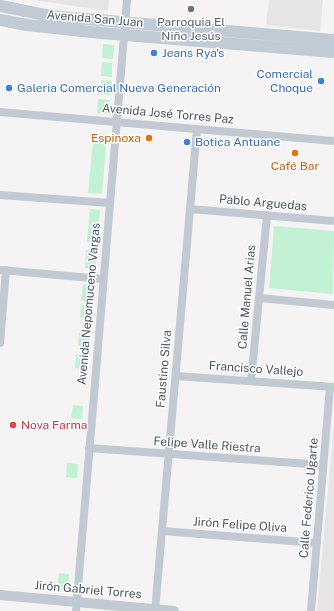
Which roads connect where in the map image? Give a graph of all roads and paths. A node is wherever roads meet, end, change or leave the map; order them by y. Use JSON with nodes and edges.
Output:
{"nodes":[{"id":1,"x":127,"y":0,"type":"edge"},
{"id":2,"x":0,"y":6,"type":"edge"},
{"id":3,"x":0,"y":20,"type":"edge"},
{"id":4,"x":125,"y":22,"type":"junction"},
{"id":5,"x":124,"y":35,"type":"junction"},
{"id":6,"x":334,"y":40,"type":"edge"},
{"id":7,"x":334,"y":52,"type":"edge"},
{"id":8,"x":0,"y":112,"type":"edge"},
{"id":9,"x":117,"y":121,"type":"junction"},
{"id":10,"x":197,"y":129,"type":"junction"},
{"id":11,"x":334,"y":140,"type":"edge"},
{"id":12,"x":0,"y":194,"type":"edge"},
{"id":13,"x":110,"y":203,"type":"junction"},
{"id":14,"x":190,"y":209,"type":"junction"},
{"id":15,"x":267,"y":216,"type":"junction"},
{"id":16,"x":334,"y":222,"type":"edge"},
{"id":17,"x":3,"y":270,"type":"edge"},
{"id":18,"x":103,"y":279,"type":"junction"},
{"id":19,"x":259,"y":298,"type":"junction"},
{"id":20,"x":334,"y":305,"type":"edge"},
{"id":21,"x":0,"y":343,"type":"edge"},
{"id":22,"x":176,"y":376,"type":"junction"},
{"id":23,"x":251,"y":381,"type":"junction"},
{"id":24,"x":332,"y":387,"type":"edge"},
{"id":25,"x":89,"y":448,"type":"junction"},
{"id":26,"x":169,"y":454,"type":"junction"},
{"id":27,"x":323,"y":465,"type":"junction"},
{"id":28,"x":162,"y":531,"type":"junction"},
{"id":29,"x":317,"y":543,"type":"junction"},
{"id":30,"x":0,"y":595,"type":"edge"},
{"id":31,"x":76,"y":607,"type":"edge"},
{"id":32,"x":155,"y":610,"type":"edge"},
{"id":33,"x":174,"y":611,"type":"edge"},
{"id":34,"x":311,"y":611,"type":"edge"}],
"edges":[{"from":1,"to":4,"type":"street","name":"Avenida Nepomuceno Vargas"},
{"from":2,"to":4,"type":"main road","name":"Avenida San Juan"},
{"from":3,"to":5,"type":"main road","name":"Avenida San Juan"},
{"from":4,"to":5,"type":"street","name":"Avenida Nepomuceno Vargas"},
{"from":4,"to":6,"type":"main road","name":"Avenida San Juan"},
{"from":5,"to":7,"type":"main road","name":"Avenida San Juan"},
{"from":5,"to":9,"type":"street","name":"Avenida Nepomuceno Vargas"},
{"from":8,"to":9,"type":"street","name":"Avenida José Torres Paz"},
{"from":9,"to":10,"type":"street","name":"Avenida José Torres Paz"},
{"from":9,"to":13,"type":"street","name":"Avenida Nepomuceno Vargas"},
{"from":10,"to":11,"type":"street","name":"Avenida José Torres Paz"},
{"from":10,"to":14,"type":"street","name":"Faustino Silva"},
{"from":12,"to":13,"type":"street"},
{"from":13,"to":18,"type":"street","name":"Avenida Nepomuceno Vargas"},
{"from":14,"to":15,"type":"street","name":"Pablo Arguedas"},
{"from":14,"to":22,"type":"street","name":"Faustino Silva"},
{"from":15,"to":16,"type":"street","name":"Pablo Arguedas"},
{"from":15,"to":19,"type":"street","name":"Calle Manuel Arias"},
{"from":17,"to":18,"type":"street"},
{"from":17,"to":21,"type":"street"},
{"from":18,"to":25,"type":"street","name":"Avenida Nepomuceno Vargas"},
{"from":19,"to":20,"type":"street"},
{"from":19,"to":23,"type":"street","name":"Calle Manuel Arias"},
{"from":22,"to":23,"type":"street","name":"Francisco Vallejo"},
{"from":22,"to":26,"type":"street","name":"Faustino Silva"},
{"from":23,"to":24,"type":"street","name":"Francisco Vallejo"},
{"from":24,"to":27,"type":"street","name":"Calle Federico Ugarte"},
{"from":25,"to":26,"type":"street","name":"Felipe Valle Riestra"},
{"from":25,"to":31,"type":"street","name":"Avenida Nepomuceno Vargas"},
{"from":26,"to":27,"type":"street","name":"Felipe Valle Riestra"},
{"from":26,"to":28,"type":"street","name":"Faustino Silva"},
{"from":27,"to":29,"type":"street","name":"Calle Federico Ugarte"},
{"from":28,"to":29,"type":"street","name":"Jirón Felipe Oliva"},
{"from":28,"to":32,"type":"street","name":"Faustino Silva"},
{"from":29,"to":34,"type":"street","name":"Calle Federico Ugarte"},
{"from":30,"to":31,"type":"street","name":"Jirón Gabriel Torres"},
{"from":31,"to":32,"type":"street","name":"Jirón Gabriel Torres"},
{"from":32,"to":33,"type":"street","name":"Jirón Gabriel Torres"}]}
